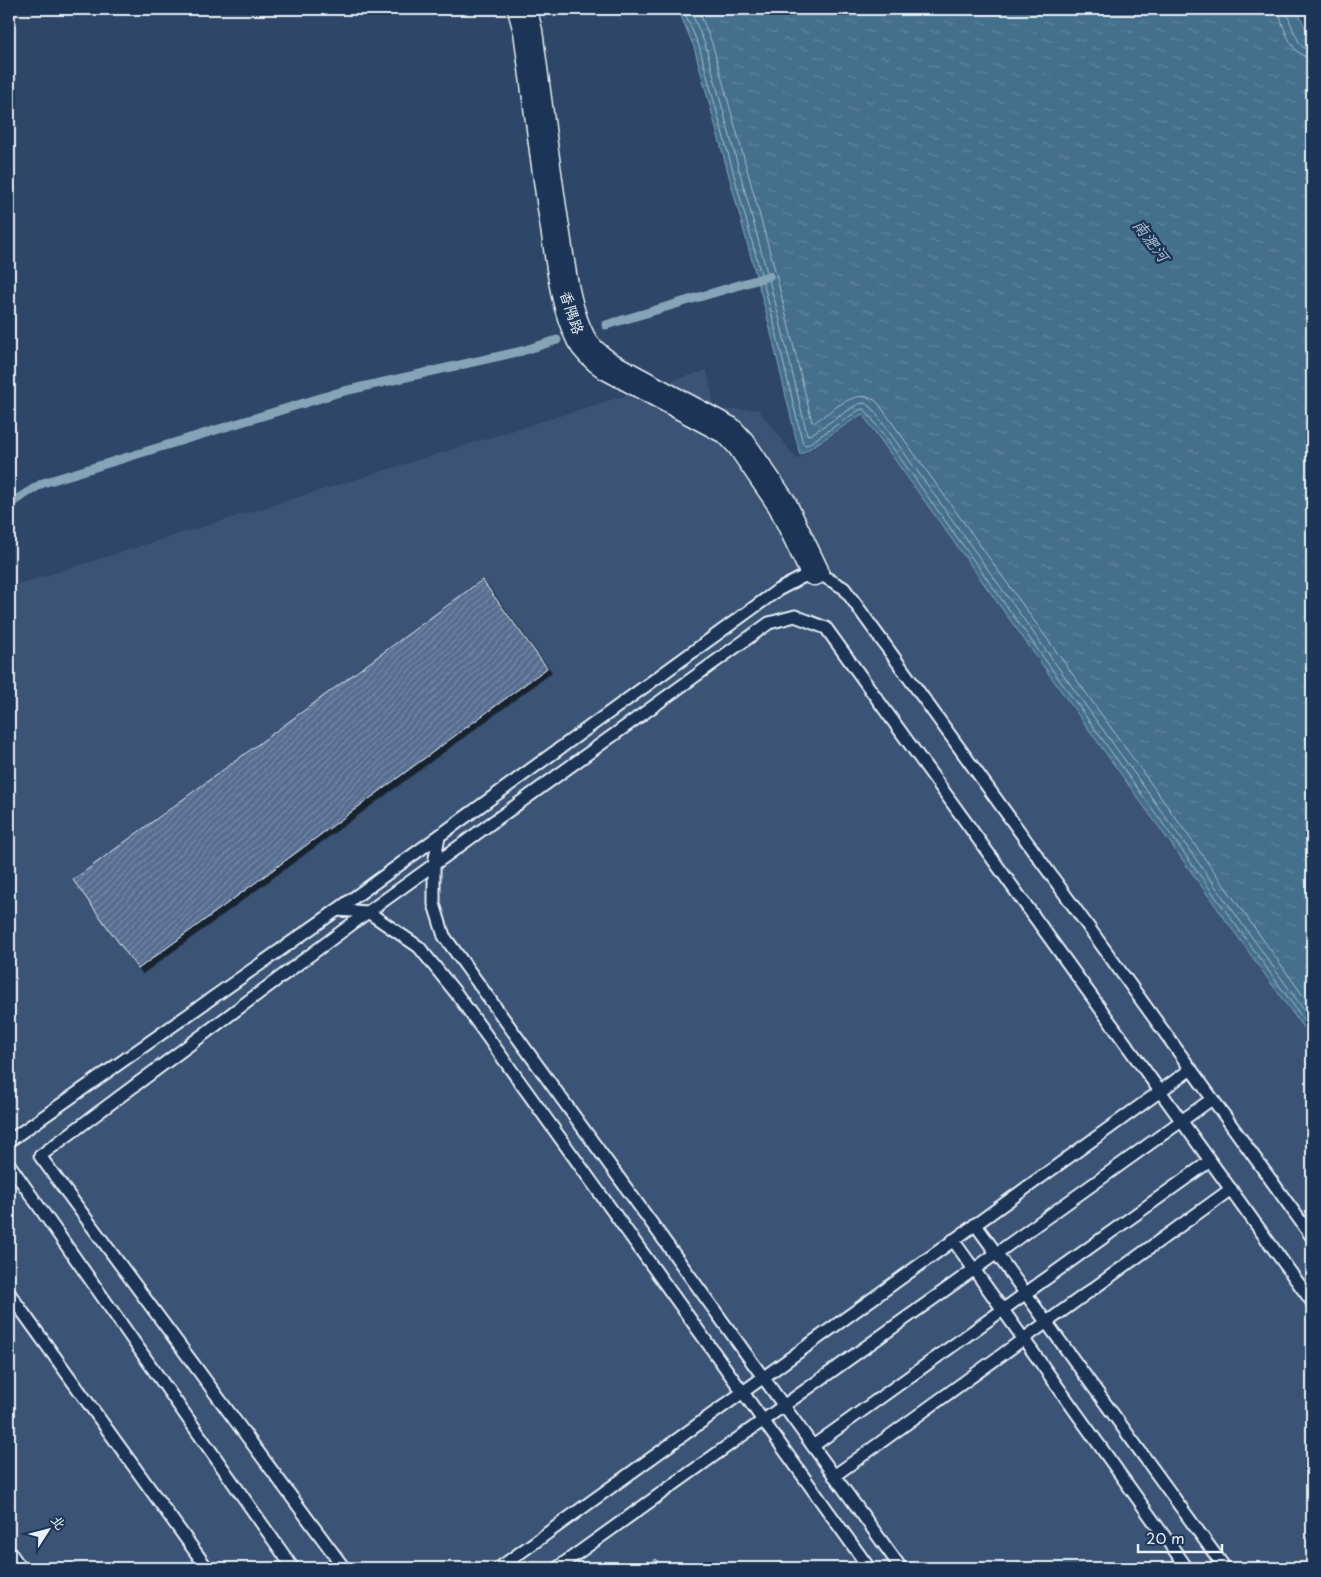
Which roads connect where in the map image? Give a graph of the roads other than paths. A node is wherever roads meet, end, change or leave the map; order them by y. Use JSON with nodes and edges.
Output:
{"nodes":[{"id":1,"x":522,"y":9,"type":"edge"},
{"id":2,"x":814,"y":571,"type":"junction"},
{"id":3,"x":439,"y":836,"type":"junction"},
{"id":4,"x":434,"y":864,"type":"junction"},
{"id":5,"x":337,"y":910,"type":"junction"},
{"id":6,"x":368,"y":912,"type":"junction"},
{"id":7,"x":1191,"y":1069,"type":"junction"},
{"id":8,"x":1160,"y":1091,"type":"junction"},
{"id":9,"x":1212,"y":1098,"type":"junction"},
{"id":10,"x":1181,"y":1120,"type":"junction"},
{"id":11,"x":9,"y":1141,"type":"edge"},
{"id":12,"x":1210,"y":1161,"type":"junction"},
{"id":13,"x":9,"y":1164,"type":"edge"},
{"id":14,"x":1231,"y":1189,"type":"junction"},
{"id":15,"x":976,"y":1224,"type":"junction"},
{"id":16,"x":1312,"y":1237,"type":"edge"},
{"id":17,"x":953,"y":1240,"type":"junction"},
{"id":18,"x":996,"y":1253,"type":"junction"},
{"id":19,"x":973,"y":1269,"type":"junction"},
{"id":20,"x":9,"y":1293,"type":"edge"},
{"id":21,"x":1026,"y":1293,"type":"junction"},
{"id":22,"x":1312,"y":1302,"type":"edge"},
{"id":23,"x":1002,"y":1309,"type":"junction"},
{"id":24,"x":1047,"y":1323,"type":"junction"},
{"id":25,"x":1024,"y":1340,"type":"junction"},
{"id":26,"x":763,"y":1377,"type":"junction"},
{"id":27,"x":742,"y":1393,"type":"junction"},
{"id":28,"x":784,"y":1406,"type":"junction"},
{"id":29,"x":762,"y":1421,"type":"junction"},
{"id":30,"x":813,"y":1446,"type":"junction"},
{"id":31,"x":834,"y":1476,"type":"junction"},
{"id":32,"x":9,"y":1551,"type":"edge"},
{"id":33,"x":21,"y":1568,"type":"edge"},
{"id":34,"x":207,"y":1568,"type":"edge"},
{"id":35,"x":293,"y":1568,"type":"edge"},
{"id":36,"x":344,"y":1568,"type":"edge"},
{"id":37,"x":499,"y":1568,"type":"edge"},
{"id":38,"x":557,"y":1568,"type":"edge"},
{"id":39,"x":868,"y":1568,"type":"edge"},
{"id":40,"x":901,"y":1568,"type":"edge"},
{"id":41,"x":1187,"y":1568,"type":"edge"},
{"id":42,"x":1225,"y":1568,"type":"edge"}],
"edges":[{"from":1,"to":2,"type":"street","name":"香隅路"},
{"from":2,"to":3,"type":"lane"},
{"from":2,"to":7,"type":"lane"},
{"from":3,"to":4,"type":"lane"},
{"from":3,"to":5,"type":"lane"},
{"from":4,"to":6,"type":"lane"},
{"from":4,"to":8,"type":"lane"},
{"from":4,"to":26,"type":"lane"},
{"from":5,"to":6,"type":"lane"},
{"from":5,"to":11,"type":"lane"},
{"from":6,"to":27,"type":"lane"},
{"from":6,"to":36,"type":"lane"},
{"from":7,"to":8,"type":"lane"},
{"from":7,"to":9,"type":"lane"},
{"from":8,"to":10,"type":"lane"},
{"from":8,"to":15,"type":"lane"},
{"from":9,"to":10,"type":"lane"},
{"from":9,"to":16,"type":"lane"},
{"from":10,"to":12,"type":"lane"},
{"from":10,"to":18,"type":"lane"},
{"from":12,"to":14,"type":"lane"},
{"from":12,"to":21,"type":"lane"},
{"from":13,"to":35,"type":"lane"},
{"from":14,"to":22,"type":"lane"},
{"from":14,"to":24,"type":"lane"},
{"from":15,"to":17,"type":"lane"},
{"from":15,"to":18,"type":"lane"},
{"from":17,"to":19,"type":"lane"},
{"from":17,"to":26,"type":"lane"},
{"from":18,"to":19,"type":"lane"},
{"from":18,"to":21,"type":"lane"},
{"from":19,"to":23,"type":"lane"},
{"from":19,"to":28,"type":"lane"},
{"from":20,"to":34,"type":"lane"},
{"from":21,"to":23,"type":"lane"},
{"from":21,"to":24,"type":"lane"},
{"from":23,"to":25,"type":"lane"},
{"from":23,"to":30,"type":"lane"},
{"from":24,"to":25,"type":"lane"},
{"from":24,"to":42,"type":"lane"},
{"from":25,"to":31,"type":"lane"},
{"from":25,"to":41,"type":"lane"},
{"from":26,"to":27,"type":"lane"},
{"from":26,"to":28,"type":"lane"},
{"from":27,"to":29,"type":"lane"},
{"from":27,"to":37,"type":"lane"},
{"from":28,"to":29,"type":"lane"},
{"from":28,"to":30,"type":"lane"},
{"from":29,"to":38,"type":"lane"},
{"from":29,"to":39,"type":"lane"},
{"from":30,"to":31,"type":"lane"},
{"from":31,"to":40,"type":"lane"},
{"from":32,"to":33,"type":"lane"}]}
